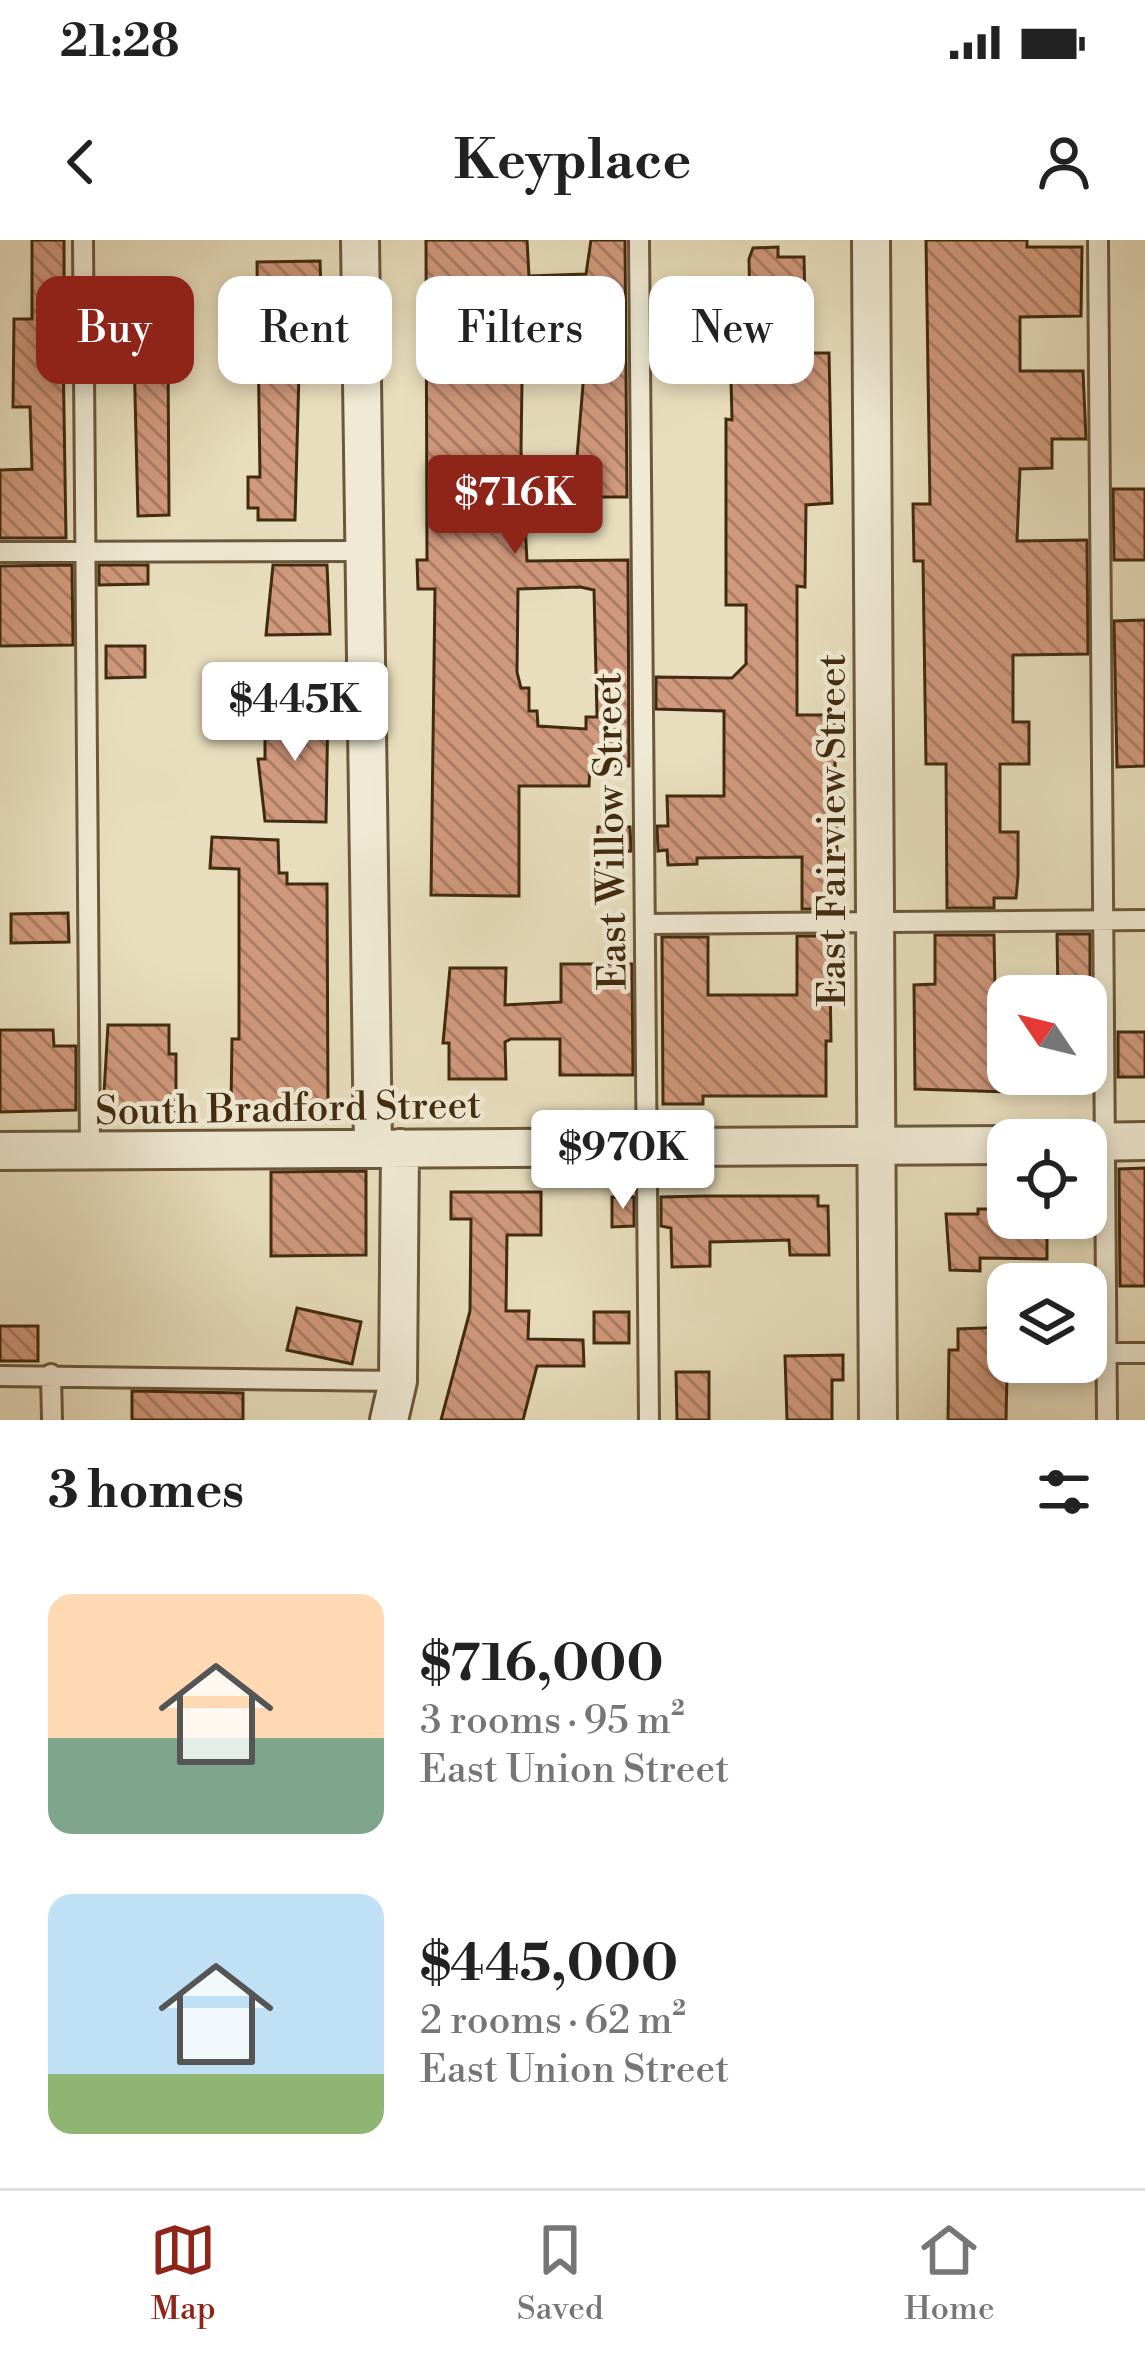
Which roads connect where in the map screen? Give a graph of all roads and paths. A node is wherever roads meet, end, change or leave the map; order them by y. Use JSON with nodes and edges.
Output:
{"nodes":[{"id":1,"x":83,"y":240,"type":"edge"},
{"id":2,"x":360,"y":240,"type":"edge"},
{"id":3,"x":639,"y":240,"type":"edge"},
{"id":4,"x":871,"y":240,"type":"edge"},
{"id":5,"x":1098,"y":240,"type":"edge"},
{"id":6,"x":362,"y":550,"type":"junction"},
{"id":7,"x":83,"y":551,"type":"junction"},
{"id":8,"x":0,"y":552,"type":"edge"},
{"id":9,"x":1104,"y":919,"type":"junction"},
{"id":10,"x":873,"y":920,"type":"junction"},
{"id":11,"x":1145,"y":920,"type":"edge"},
{"id":12,"x":644,"y":924,"type":"junction"},
{"id":13,"x":1098,"y":1119,"type":"edge"},
{"id":14,"x":1145,"y":1141,"type":"edge"},
{"id":15,"x":1107,"y":1142,"type":"edge"},
{"id":16,"x":873,"y":1145,"type":"junction"},
{"id":17,"x":987,"y":1145,"type":"edge"},
{"id":18,"x":647,"y":1146,"type":"junction"},
{"id":19,"x":386,"y":1148,"type":"junction"},
{"id":20,"x":0,"y":1151,"type":"edge"},
{"id":21,"x":90,"y":1151,"type":"junction"},
{"id":22,"x":1107,"y":1353,"type":"joint"},
{"id":23,"x":1145,"y":1353,"type":"edge"},
{"id":24,"x":51,"y":1374,"type":"junction"},
{"id":25,"x":0,"y":1376,"type":"edge"},
{"id":26,"x":398,"y":1381,"type":"junction"},
{"id":27,"x":52,"y":1420,"type":"edge"},
{"id":28,"x":389,"y":1420,"type":"edge"},
{"id":29,"x":649,"y":1420,"type":"edge"},
{"id":30,"x":878,"y":1420,"type":"edge"},
{"id":31,"x":1108,"y":1420,"type":"edge"}],
"edges":[{"from":1,"to":7,"type":"lane"},
{"from":2,"to":6,"type":"street"},
{"from":3,"to":12,"type":"lane","name":"East Willow Street"},
{"from":4,"to":10,"type":"street","name":"East Fairview Street"},
{"from":5,"to":9,"type":"lane"},
{"from":6,"to":7,"type":"lane"},
{"from":6,"to":19,"type":"street"},
{"from":7,"to":8,"type":"lane"},
{"from":7,"to":21,"type":"lane"},
{"from":9,"to":10,"type":"lane"},
{"from":9,"to":11,"type":"lane"},
{"from":9,"to":13,"type":"lane"},
{"from":10,"to":12,"type":"lane"},
{"from":10,"to":16,"type":"street","name":"East Fairview Street"},
{"from":12,"to":18,"type":"lane","name":"East Willow Street"},
{"from":14,"to":15,"type":"street"},
{"from":16,"to":17,"type":"street","name":"South Bradford Street"},
{"from":16,"to":18,"type":"street","name":"South Bradford Street"},
{"from":16,"to":30,"type":"street","name":"East Fairview Street"},
{"from":18,"to":19,"type":"street","name":"South Bradford Street"},
{"from":18,"to":29,"type":"lane","name":"East Willow Street"},
{"from":19,"to":21,"type":"street","name":"South Bradford Street"},
{"from":19,"to":26,"type":"street"},
{"from":20,"to":21,"type":"street","name":"South Bradford Street"},
{"from":22,"to":23,"type":"lane"},
{"from":22,"to":31,"type":"lane"},
{"from":24,"to":25,"type":"lane"},
{"from":24,"to":26,"type":"lane"},
{"from":24,"to":27,"type":"lane"},
{"from":26,"to":28,"type":"street"}]}
